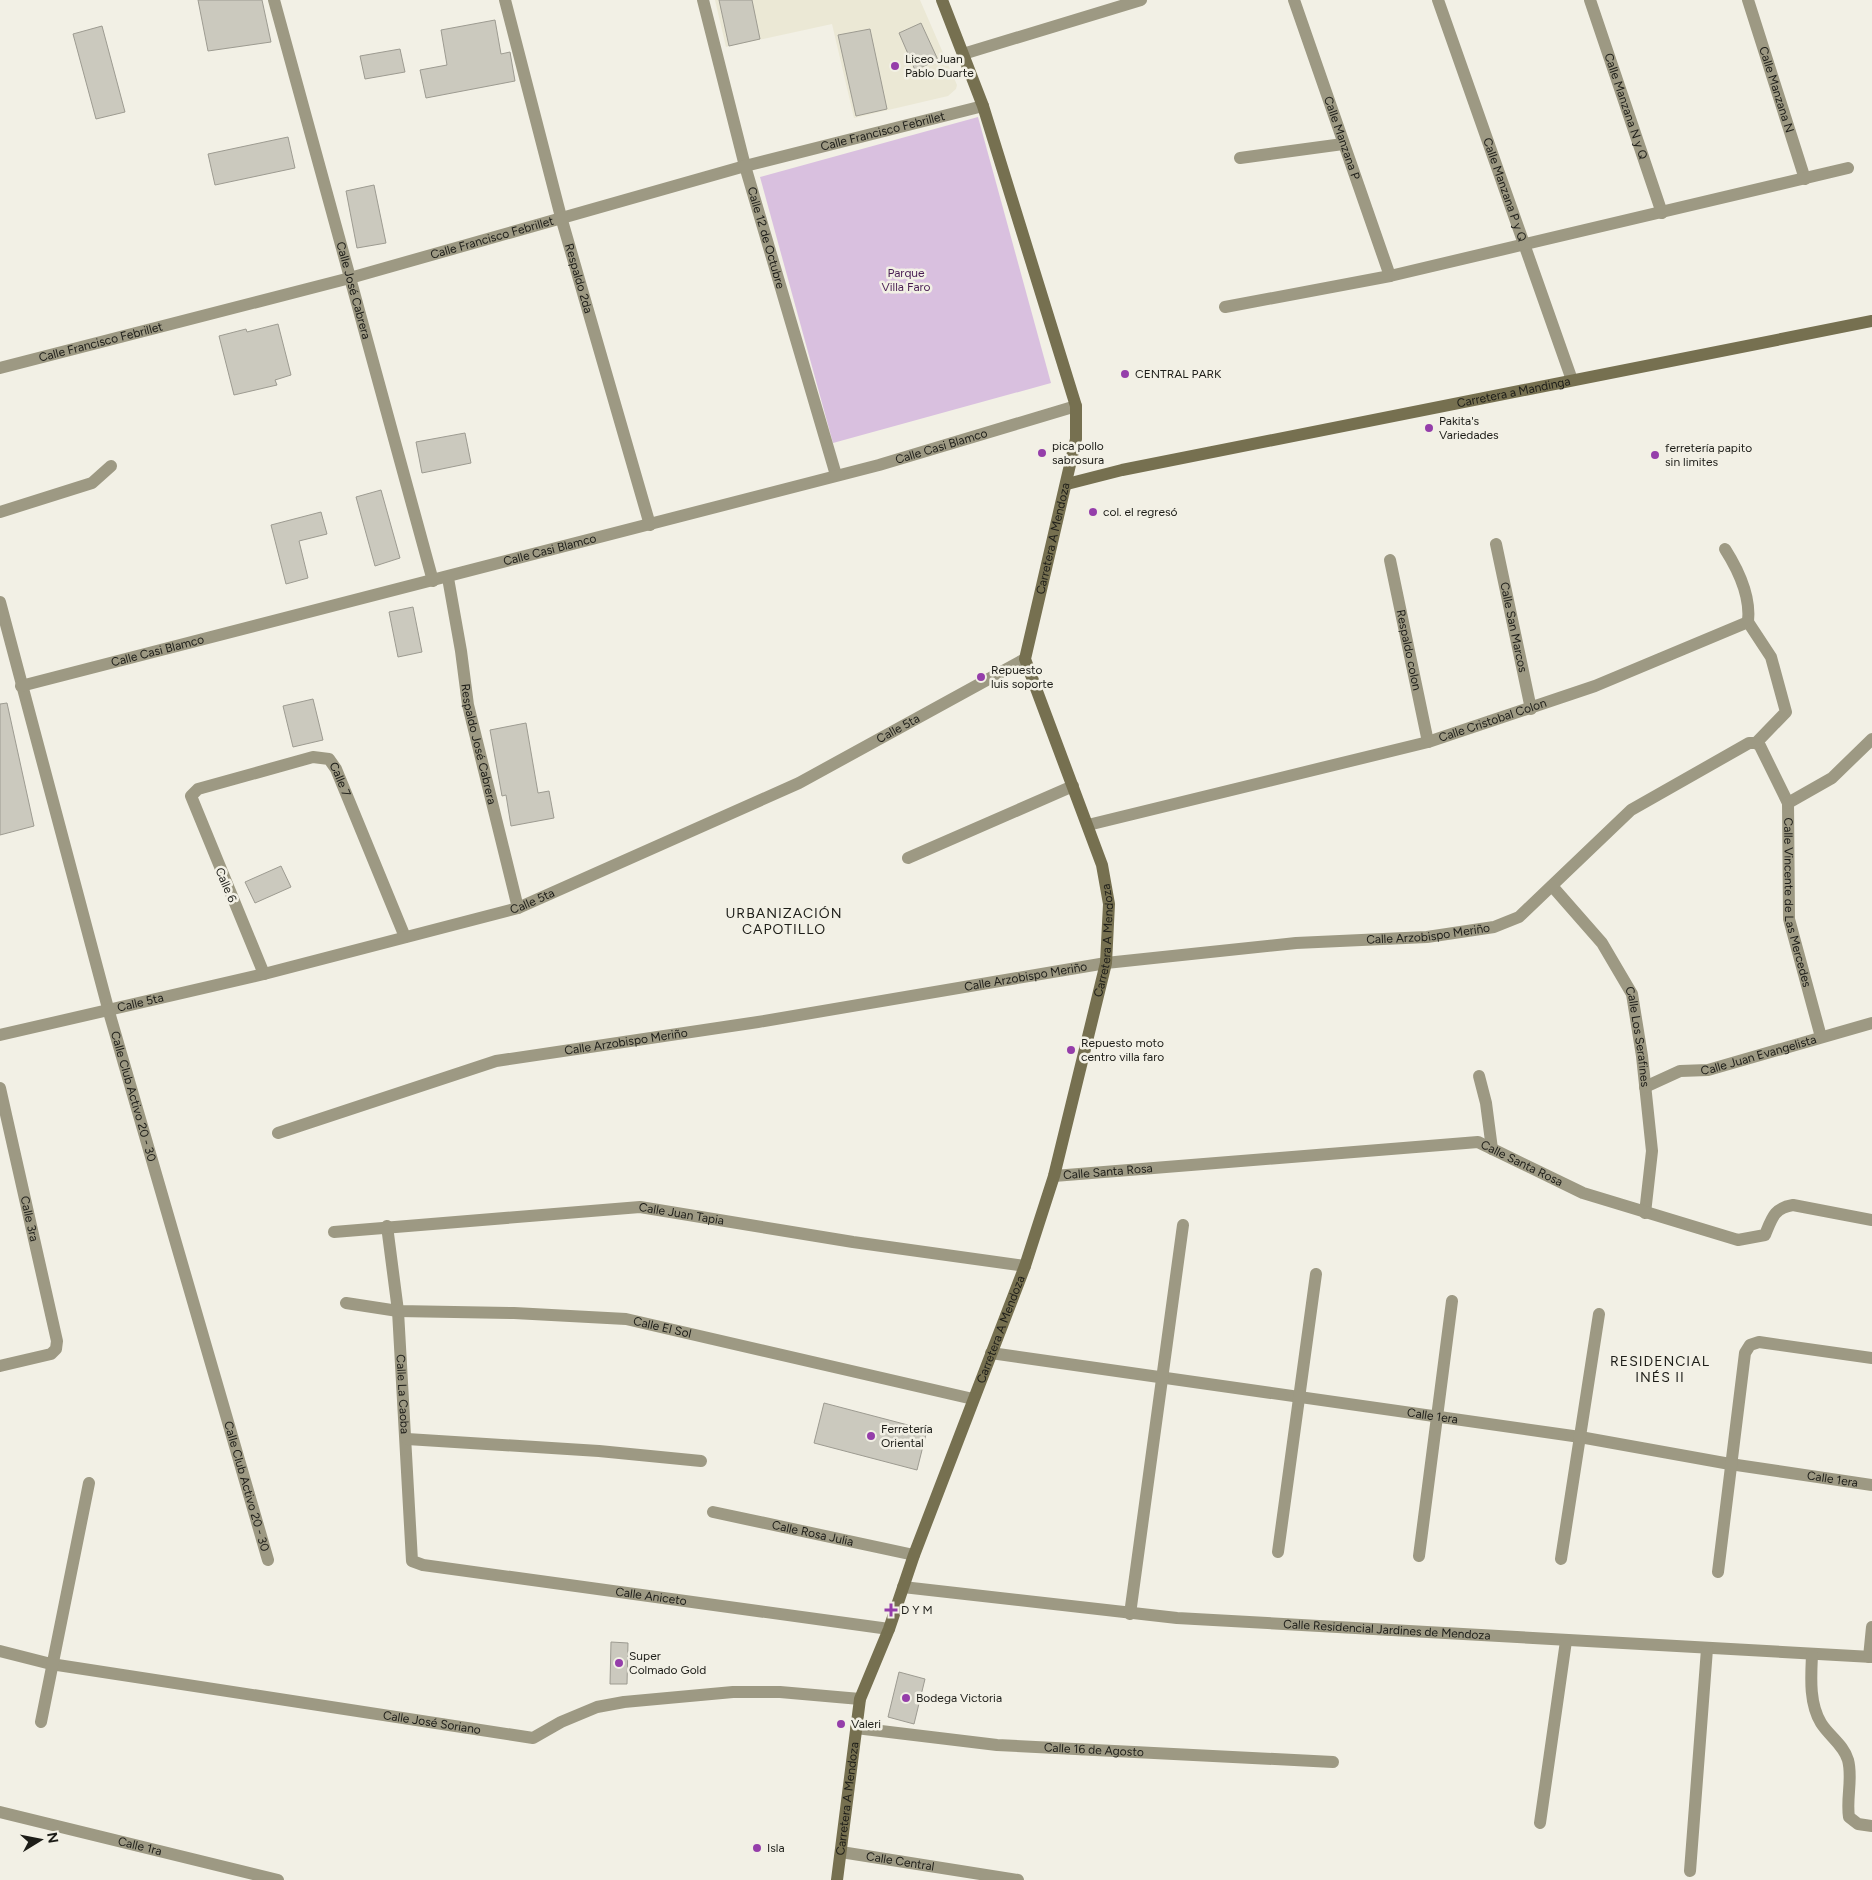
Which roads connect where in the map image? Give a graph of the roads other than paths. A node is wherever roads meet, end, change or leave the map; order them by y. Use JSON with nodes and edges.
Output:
{"nodes":[{"id":1,"x":274,"y":0,"type":"edge"},
{"id":2,"x":506,"y":0,"type":"edge"},
{"id":3,"x":702,"y":0,"type":"edge"},
{"id":4,"x":942,"y":0,"type":"edge"},
{"id":5,"x":1141,"y":0,"type":"edge"},
{"id":6,"x":1294,"y":0,"type":"edge"},
{"id":7,"x":1438,"y":0,"type":"edge"},
{"id":8,"x":1590,"y":0,"type":"edge"},
{"id":9,"x":1748,"y":0,"type":"edge"},
{"id":10,"x":963,"y":54,"type":"junction"},
{"id":11,"x":983,"y":106,"type":"junction"},
{"id":12,"x":1343,"y":144,"type":"junction"},
{"id":13,"x":1240,"y":158,"type":"dead end"},
{"id":14,"x":745,"y":166,"type":"junction"},
{"id":15,"x":1848,"y":168,"type":"dead end"},
{"id":16,"x":1805,"y":179,"type":"junction"},
{"id":17,"x":1662,"y":214,"type":"junction"},
{"id":18,"x":561,"y":217,"type":"junction"},
{"id":19,"x":1524,"y":246,"type":"junction"},
{"id":20,"x":1390,"y":276,"type":"junction"},
{"id":21,"x":350,"y":278,"type":"junction"},
{"id":22,"x":1225,"y":307,"type":"dead end"},
{"id":23,"x":1872,"y":321,"type":"edge"},
{"id":24,"x":0,"y":368,"type":"edge"},
{"id":25,"x":1572,"y":380,"type":"junction"},
{"id":26,"x":1076,"y":406,"type":"junction"},
{"id":27,"x":111,"y":466,"type":"dead end"},
{"id":28,"x":836,"y":475,"type":"junction"},
{"id":29,"x":1067,"y":484,"type":"junction"},
{"id":30,"x":0,"y":512,"type":"edge"},
{"id":31,"x":650,"y":525,"type":"junction"},
{"id":32,"x":1496,"y":544,"type":"dead end"},
{"id":33,"x":1725,"y":549,"type":"dead end"},
{"id":34,"x":1390,"y":560,"type":"dead end"},
{"id":35,"x":448,"y":578,"type":"junction"},
{"id":36,"x":433,"y":581,"type":"junction"},
{"id":37,"x":0,"y":602,"type":"edge"},
{"id":38,"x":1748,"y":622,"type":"junction"},
{"id":39,"x":1025,"y":659,"type":"junction"},
{"id":40,"x":22,"y":686,"type":"junction"},
{"id":41,"x":1531,"y":709,"type":"junction"},
{"id":42,"x":1872,"y":739,"type":"edge"},
{"id":43,"x":1428,"y":742,"type":"junction"},
{"id":44,"x":1756,"y":743,"type":"junction"},
{"id":45,"x":1073,"y":786,"type":"junction"},
{"id":46,"x":191,"y":796,"type":"joint"},
{"id":47,"x":1788,"y":803,"type":"junction"},
{"id":48,"x":1088,"y":824,"type":"junction"},
{"id":49,"x":908,"y":858,"type":"dead end"},
{"id":50,"x":1552,"y":886,"type":"junction"},
{"id":51,"x":518,"y":908,"type":"junction"},
{"id":52,"x":405,"y":937,"type":"junction"},
{"id":53,"x":1106,"y":962,"type":"junction"},
{"id":54,"x":264,"y":974,"type":"junction"},
{"id":55,"x":109,"y":1012,"type":"junction"},
{"id":56,"x":1872,"y":1023,"type":"edge"},
{"id":57,"x":0,"y":1035,"type":"edge"},
{"id":58,"x":1821,"y":1037,"type":"junction"},
{"id":59,"x":1479,"y":1076,"type":"dead end"},
{"id":60,"x":1645,"y":1087,"type":"junction"},
{"id":61,"x":0,"y":1088,"type":"edge"},
{"id":62,"x":278,"y":1133,"type":"dead end"},
{"id":63,"x":1492,"y":1148,"type":"junction"},
{"id":64,"x":1054,"y":1176,"type":"junction"},
{"id":65,"x":1645,"y":1212,"type":"junction"},
{"id":66,"x":1872,"y":1220,"type":"edge"},
{"id":67,"x":1183,"y":1225,"type":"dead end"},
{"id":68,"x":387,"y":1226,"type":"junction"},
{"id":69,"x":334,"y":1232,"type":"dead end"},
{"id":70,"x":1025,"y":1266,"type":"junction"},
{"id":71,"x":1316,"y":1274,"type":"dead end"},
{"id":72,"x":1452,"y":1301,"type":"dead end"},
{"id":73,"x":346,"y":1302,"type":"dead end"},
{"id":74,"x":398,"y":1311,"type":"junction"},
{"id":75,"x":1599,"y":1314,"type":"dead end"},
{"id":76,"x":991,"y":1353,"type":"junction"},
{"id":77,"x":1872,"y":1358,"type":"edge"},
{"id":78,"x":0,"y":1366,"type":"edge"},
{"id":79,"x":1161,"y":1378,"type":"junction"},
{"id":80,"x":1299,"y":1398,"type":"junction"},
{"id":81,"x":973,"y":1399,"type":"junction"},
{"id":82,"x":1437,"y":1417,"type":"junction"},
{"id":83,"x":1580,"y":1437,"type":"junction"},
{"id":84,"x":407,"y":1439,"type":"junction"},
{"id":85,"x":701,"y":1461,"type":"dead end"},
{"id":86,"x":1730,"y":1464,"type":"junction"},
{"id":87,"x":89,"y":1482,"type":"dead end"},
{"id":88,"x":1872,"y":1485,"type":"edge"},
{"id":89,"x":713,"y":1512,"type":"dead end"},
{"id":90,"x":1278,"y":1552,"type":"dead end"},
{"id":91,"x":914,"y":1555,"type":"junction"},
{"id":92,"x":1419,"y":1556,"type":"dead end"},
{"id":93,"x":1561,"y":1559,"type":"dead end"},
{"id":94,"x":268,"y":1560,"type":"dead end"},
{"id":95,"x":412,"y":1561,"type":"joint"},
{"id":96,"x":1718,"y":1572,"type":"dead end"},
{"id":97,"x":903,"y":1587,"type":"junction"},
{"id":98,"x":1130,"y":1614,"type":"junction"},
{"id":99,"x":1872,"y":1627,"type":"edge"},
{"id":100,"x":889,"y":1629,"type":"junction"},
{"id":101,"x":1566,"y":1641,"type":"junction"},
{"id":102,"x":1707,"y":1649,"type":"junction"},
{"id":103,"x":0,"y":1651,"type":"edge"},
{"id":104,"x":1812,"y":1655,"type":"junction"},
{"id":105,"x":1870,"y":1657,"type":"edge"},
{"id":106,"x":51,"y":1664,"type":"junction"},
{"id":107,"x":860,"y":1699,"type":"junction"},
{"id":108,"x":41,"y":1722,"type":"dead end"},
{"id":109,"x":856,"y":1728,"type":"junction"},
{"id":110,"x":1332,"y":1762,"type":"dead end"},
{"id":111,"x":0,"y":1812,"type":"edge"},
{"id":112,"x":1540,"y":1823,"type":"dead end"},
{"id":113,"x":1872,"y":1826,"type":"edge"},
{"id":114,"x":841,"y":1852,"type":"junction"},
{"id":115,"x":1690,"y":1871,"type":"dead end"},
{"id":116,"x":278,"y":1880,"type":"edge"},
{"id":117,"x":837,"y":1880,"type":"edge"},
{"id":118,"x":1018,"y":1880,"type":"edge"}],
"edges":[{"from":1,"to":21,"type":"street","name":"Calle José Cabrera"},
{"from":2,"to":18,"type":"street","name":"Respaldo 2da"},
{"from":3,"to":14,"type":"street","name":"Calle 12 de Octubre"},
{"from":4,"to":10,"type":"street","name":"Carretera A Mendoza"},
{"from":5,"to":10,"type":"street"},
{"from":6,"to":12,"type":"street","name":"Calle Manzana P"},
{"from":7,"to":19,"type":"street","name":"Calle Manzana P y Q"},
{"from":8,"to":17,"type":"street","name":"Calle Manzana N y Q"},
{"from":9,"to":16,"type":"street","name":"Calle Manzana N"},
{"from":10,"to":11,"type":"street","name":"Carretera A Mendoza"},
{"from":11,"to":14,"type":"street","name":"Calle Francisco Febrillet"},
{"from":11,"to":26,"type":"street","name":"Carretera A Mendoza"},
{"from":12,"to":13,"type":"street"},
{"from":12,"to":20,"type":"street","name":"Calle Manzana P"},
{"from":14,"to":18,"type":"street","name":"Calle Francisco Febrillet"},
{"from":14,"to":28,"type":"street","name":"Calle 12 de Octubre"},
{"from":15,"to":16,"type":"street"},
{"from":16,"to":17,"type":"street"},
{"from":17,"to":19,"type":"street"},
{"from":18,"to":21,"type":"street","name":"Calle Francisco Febrillet"},
{"from":18,"to":31,"type":"street","name":"Respaldo 2da"},
{"from":19,"to":20,"type":"street"},
{"from":19,"to":25,"type":"street","name":"Calle Manzana P y Q"},
{"from":20,"to":22,"type":"street"},
{"from":21,"to":24,"type":"street","name":"Calle Francisco Febrillet"},
{"from":21,"to":36,"type":"street","name":"Calle José Cabrera"},
{"from":23,"to":25,"type":"street","name":"Carretera a Mandinga"},
{"from":25,"to":29,"type":"street","name":"Carretera a Mandinga"},
{"from":26,"to":28,"type":"street","name":"Calle Casi Blamco"},
{"from":26,"to":29,"type":"street","name":"Carretera A Mendoza"},
{"from":27,"to":30,"type":"street"},
{"from":28,"to":31,"type":"street","name":"Calle Casi Blamco"},
{"from":29,"to":39,"type":"street","name":"Carretera A Mendoza"},
{"from":31,"to":35,"type":"street","name":"Calle Casi Blamco"},
{"from":32,"to":41,"type":"street","name":"Calle San Marcos"},
{"from":33,"to":38,"type":"street"},
{"from":34,"to":43,"type":"street","name":"Respaldo colon"},
{"from":35,"to":36,"type":"street","name":"Calle Casi Blamco"},
{"from":35,"to":51,"type":"street","name":"Respaldo José Cabrera"},
{"from":36,"to":40,"type":"street","name":"Calle Casi Blamco"},
{"from":37,"to":40,"type":"street","name":"Calle Club Activo 20 - 30"},
{"from":38,"to":41,"type":"street","name":"Calle Cristobal Colon"},
{"from":38,"to":44,"type":"street"},
{"from":39,"to":45,"type":"street","name":"Carretera A Mendoza"},
{"from":39,"to":51,"type":"street","name":"Calle 5ta"},
{"from":40,"to":55,"type":"street","name":"Calle Club Activo 20 - 30"},
{"from":41,"to":43,"type":"street","name":"Calle Cristobal Colon"},
{"from":42,"to":47,"type":"street"},
{"from":43,"to":48,"type":"street","name":"Calle Cristobal Colon"},
{"from":44,"to":47,"type":"street","name":"Calle Vincente de Las Mercedes"},
{"from":44,"to":50,"type":"street","name":"Calle Arzobispo Meriño"},
{"from":45,"to":48,"type":"street","name":"Carretera A Mendoza"},
{"from":45,"to":49,"type":"street"},
{"from":46,"to":52,"type":"street","name":"Calle 7"},
{"from":46,"to":54,"type":"street","name":"Calle 6"},
{"from":47,"to":58,"type":"street","name":"Calle Vincente de Las Mercedes"},
{"from":48,"to":53,"type":"street","name":"Carretera A Mendoza"},
{"from":50,"to":53,"type":"street","name":"Calle Arzobispo Meriño"},
{"from":50,"to":60,"type":"street","name":"Calle Los Serafines"},
{"from":51,"to":52,"type":"street","name":"Calle 5ta"},
{"from":52,"to":54,"type":"street","name":"Calle 5ta"},
{"from":53,"to":62,"type":"street","name":"Calle Arzobispo Meriño"},
{"from":53,"to":64,"type":"street","name":"Carretera A Mendoza"},
{"from":54,"to":55,"type":"street","name":"Calle 5ta"},
{"from":55,"to":57,"type":"street","name":"Calle 5ta"},
{"from":55,"to":94,"type":"street","name":"Calle Club Activo 20 - 30"},
{"from":56,"to":58,"type":"street","name":"Calle Juan Evangelista"},
{"from":58,"to":60,"type":"street","name":"Calle Juan Evangelista"},
{"from":59,"to":63,"type":"street"},
{"from":60,"to":65,"type":"street","name":"Calle Los Serafines"},
{"from":61,"to":78,"type":"street","name":"Calle 3ra"},
{"from":63,"to":64,"type":"street","name":"Calle Santa Rosa"},
{"from":63,"to":65,"type":"street","name":"Calle Santa Rosa"},
{"from":64,"to":70,"type":"street","name":"Carretera A Mendoza"},
{"from":65,"to":66,"type":"street","name":"Calle Santa Rosa"},
{"from":67,"to":79,"type":"street"},
{"from":68,"to":69,"type":"street","name":"Calle Juan Tapia"},
{"from":68,"to":70,"type":"street","name":"Calle Juan Tapia"},
{"from":68,"to":74,"type":"street","name":"Calle La Caoba"},
{"from":70,"to":76,"type":"street","name":"Carretera A Mendoza"},
{"from":71,"to":80,"type":"street"},
{"from":72,"to":82,"type":"street"},
{"from":73,"to":74,"type":"street","name":"Calle El Sol"},
{"from":74,"to":81,"type":"street","name":"Calle El Sol"},
{"from":74,"to":84,"type":"street","name":"Calle La Caoba"},
{"from":75,"to":83,"type":"street"},
{"from":76,"to":79,"type":"street","name":"Calle 1era"},
{"from":76,"to":81,"type":"street","name":"Carretera A Mendoza"},
{"from":77,"to":86,"type":"street"},
{"from":79,"to":80,"type":"street","name":"Calle 1era"},
{"from":79,"to":98,"type":"street"},
{"from":80,"to":82,"type":"street","name":"Calle 1era"},
{"from":80,"to":90,"type":"street"},
{"from":81,"to":91,"type":"street","name":"Carretera A Mendoza"},
{"from":82,"to":83,"type":"street","name":"Calle 1era"},
{"from":82,"to":92,"type":"street"},
{"from":83,"to":86,"type":"street","name":"Calle 1era"},
{"from":83,"to":93,"type":"street"},
{"from":84,"to":85,"type":"street"},
{"from":84,"to":95,"type":"street","name":"Calle La Caoba"},
{"from":86,"to":88,"type":"street","name":"Calle 1era"},
{"from":86,"to":96,"type":"street"},
{"from":87,"to":106,"type":"street"},
{"from":89,"to":91,"type":"street","name":"Calle Rosa Julia"},
{"from":91,"to":97,"type":"street","name":"Carretera A Mendoza"},
{"from":95,"to":100,"type":"street","name":"Calle Aniceto"},
{"from":97,"to":98,"type":"street","name":"Calle Residencial Jardines de Mendoza"},
{"from":97,"to":100,"type":"street","name":"Carretera A Mendoza"},
{"from":98,"to":101,"type":"street","name":"Calle Residencial Jardines de Mendoza"},
{"from":99,"to":105,"type":"street"},
{"from":100,"to":107,"type":"street","name":"Carretera A Mendoza"},
{"from":101,"to":102,"type":"street","name":"Calle Residencial Jardines de Mendoza"},
{"from":101,"to":112,"type":"street"},
{"from":102,"to":104,"type":"street","name":"Calle Residencial Jardines de Mendoza"},
{"from":102,"to":115,"type":"street"},
{"from":103,"to":106,"type":"street","name":"Calle José Soriano"},
{"from":104,"to":105,"type":"street","name":"Calle Residencial Jardines de Mendoza"},
{"from":104,"to":113,"type":"street"},
{"from":106,"to":107,"type":"street","name":"Calle José Soriano"},
{"from":106,"to":108,"type":"street"},
{"from":107,"to":109,"type":"street","name":"Carretera A Mendoza"},
{"from":109,"to":110,"type":"street","name":"Calle 16 de Agosto"},
{"from":109,"to":114,"type":"street","name":"Carretera A Mendoza"},
{"from":111,"to":116,"type":"street","name":"Calle 1ra"},
{"from":114,"to":117,"type":"street","name":"Carretera A Mendoza"},
{"from":114,"to":118,"type":"street","name":"Calle Central"}]}
